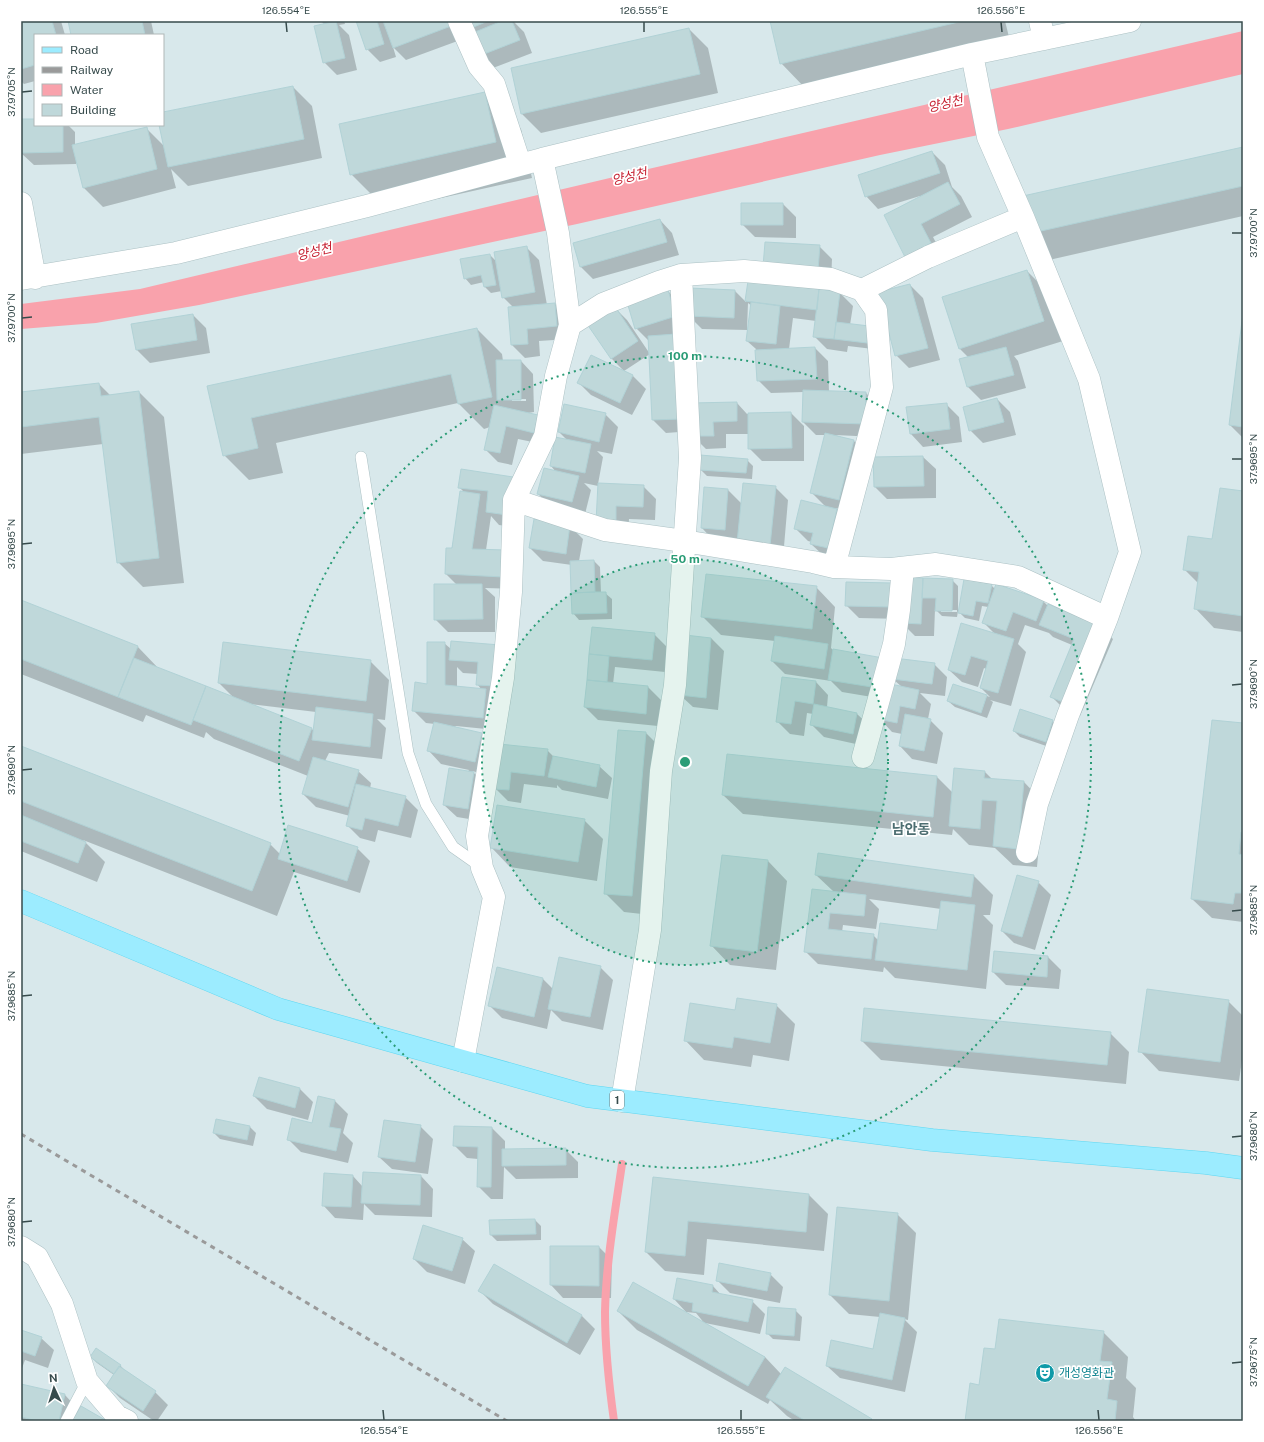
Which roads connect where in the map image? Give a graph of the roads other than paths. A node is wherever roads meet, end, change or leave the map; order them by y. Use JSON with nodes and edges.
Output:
{"nodes":[{"id":1,"x":459,"y":21,"type":"edge"},
{"id":2,"x":1130,"y":21,"type":"edge"},
{"id":3,"x":1042,"y":30,"type":"edge"},
{"id":4,"x":972,"y":54,"type":"junction"},
{"id":5,"x":520,"y":164,"type":"junction"},
{"id":6,"x":543,"y":166,"type":"junction"},
{"id":7,"x":21,"y":203,"type":"edge"},
{"id":8,"x":1023,"y":217,"type":"junction"},
{"id":9,"x":681,"y":275,"type":"junction"},
{"id":10,"x":28,"y":279,"type":"edge"},
{"id":11,"x":862,"y":290,"type":"junction"},
{"id":12,"x":570,"y":325,"type":"junction"},
{"id":13,"x":361,"y":457,"type":"dead end"},
{"id":14,"x":514,"y":500,"type":"junction"},
{"id":15,"x":684,"y":541,"type":"junction"},
{"id":16,"x":834,"y":567,"type":"junction"},
{"id":17,"x":902,"y":568,"type":"junction"},
{"id":18,"x":1107,"y":618,"type":"junction"},
{"id":19,"x":863,"y":757,"type":"dead end"},
{"id":20,"x":1027,"y":852,"type":"dead end"},
{"id":21,"x":482,"y":868,"type":"junction"},
{"id":22,"x":21,"y":901,"type":"edge"},
{"id":23,"x":464,"y":1062,"type":"junction"},
{"id":24,"x":622,"y":1100,"type":"junction"},
{"id":25,"x":1243,"y":1168,"type":"edge"},
{"id":26,"x":21,"y":1247,"type":"edge"},
{"id":27,"x":87,"y":1381,"type":"junction"},
{"id":28,"x":66,"y":1421,"type":"edge"},
{"id":29,"x":127,"y":1421,"type":"edge"}],
"edges":[{"from":1,"to":5,"type":"street"},
{"from":2,"to":3,"type":"street"},
{"from":3,"to":4,"type":"street"},
{"from":4,"to":6,"type":"street"},
{"from":4,"to":8,"type":"street"},
{"from":5,"to":6,"type":"street"},
{"from":5,"to":10,"type":"street"},
{"from":6,"to":12,"type":"street"},
{"from":7,"to":10,"type":"street"},
{"from":8,"to":11,"type":"street"},
{"from":8,"to":18,"type":"street"},
{"from":9,"to":11,"type":"street"},
{"from":9,"to":12,"type":"street"},
{"from":9,"to":15,"type":"street"},
{"from":11,"to":16,"type":"street"},
{"from":12,"to":14,"type":"street"},
{"from":13,"to":21,"type":"lane"},
{"from":14,"to":15,"type":"street"},
{"from":14,"to":21,"type":"street"},
{"from":15,"to":16,"type":"street"},
{"from":15,"to":24,"type":"street"},
{"from":16,"to":17,"type":"street"},
{"from":17,"to":18,"type":"street"},
{"from":17,"to":19,"type":"street"},
{"from":18,"to":20,"type":"street"},
{"from":21,"to":23,"type":"street"},
{"from":22,"to":23,"type":"main road","number":"1"},
{"from":23,"to":24,"type":"main road","number":"1"},
{"from":24,"to":25,"type":"main road","number":"1"},
{"from":26,"to":27,"type":"street"},
{"from":27,"to":28,"type":"lane"},
{"from":27,"to":29,"type":"street"}]}
